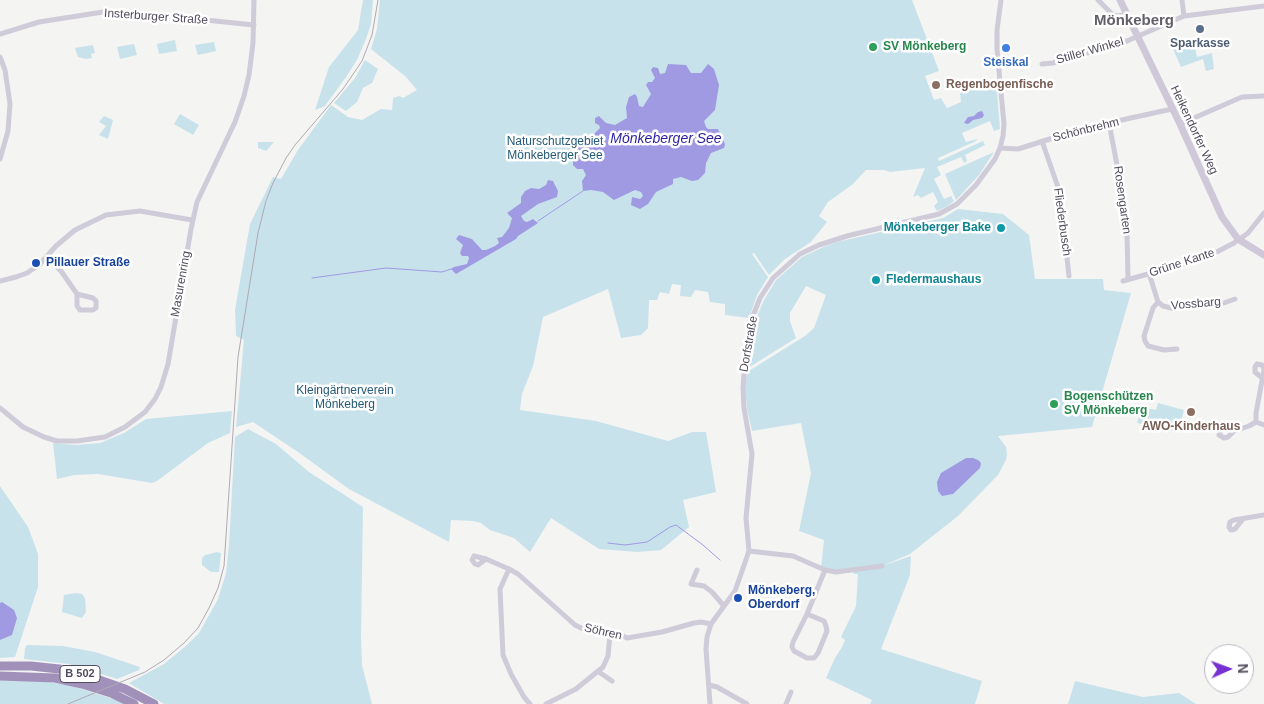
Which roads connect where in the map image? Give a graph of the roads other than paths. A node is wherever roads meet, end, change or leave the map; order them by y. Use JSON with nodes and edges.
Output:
{"nodes":[{"id":1,"x":254,"y":0,"type":"edge"},
{"id":2,"x":1002,"y":0,"type":"edge"},
{"id":3,"x":1098,"y":0,"type":"edge"},
{"id":4,"x":1120,"y":0,"type":"edge"},
{"id":5,"x":1182,"y":0,"type":"edge"},
{"id":6,"x":1264,"y":6,"type":"edge"},
{"id":7,"x":1127,"y":14,"type":"junction"},
{"id":8,"x":1184,"y":16,"type":"junction"},
{"id":9,"x":254,"y":25,"type":"junction"},
{"id":10,"x":0,"y":34,"type":"edge"},
{"id":11,"x":1137,"y":36,"type":"junction"},
{"id":12,"x":0,"y":57,"type":"edge"},
{"id":13,"x":1042,"y":64,"type":"dead end"},
{"id":14,"x":1264,"y":96,"type":"edge"},
{"id":15,"x":1172,"y":109,"type":"junction"},
{"id":16,"x":1109,"y":123,"type":"junction"},
{"id":17,"x":1180,"y":124,"type":"junction"},
{"id":18,"x":1042,"y":141,"type":"junction"},
{"id":19,"x":1000,"y":148,"type":"junction"},
{"id":20,"x":0,"y":159,"type":"edge"},
{"id":21,"x":1264,"y":213,"type":"edge"},
{"id":22,"x":192,"y":220,"type":"junction"},
{"id":23,"x":1238,"y":240,"type":"junction"},
{"id":24,"x":1264,"y":254,"type":"edge"},
{"id":25,"x":47,"y":257,"type":"junction"},
{"id":26,"x":1149,"y":273,"type":"junction"},
{"id":27,"x":1069,"y":276,"type":"dead end"},
{"id":28,"x":1125,"y":279,"type":"joint"},
{"id":29,"x":0,"y":281,"type":"edge"},
{"id":30,"x":78,"y":294,"type":"dead end"},
{"id":31,"x":1235,"y":299,"type":"dead end"},
{"id":32,"x":1158,"y":302,"type":"junction"},
{"id":33,"x":1178,"y":349,"type":"dead end"},
{"id":34,"x":1264,"y":369,"type":"edge"},
{"id":35,"x":1262,"y":378,"type":"junction"},
{"id":36,"x":0,"y":408,"type":"edge"},
{"id":37,"x":1256,"y":422,"type":"junction"},
{"id":38,"x":1264,"y":425,"type":"edge"},
{"id":39,"x":1234,"y":431,"type":"dead end"},
{"id":40,"x":1264,"y":515,"type":"edge"},
{"id":41,"x":1243,"y":519,"type":"dead end"},
{"id":42,"x":749,"y":551,"type":"junction"},
{"id":43,"x":486,"y":559,"type":"dead end"},
{"id":44,"x":882,"y":566,"type":"dead end"},
{"id":45,"x":509,"y":569,"type":"junction"},
{"id":46,"x":697,"y":570,"type":"dead end"},
{"id":47,"x":825,"y":570,"type":"junction"},
{"id":48,"x":724,"y":606,"type":"junction"},
{"id":49,"x":807,"y":614,"type":"junction"},
{"id":50,"x":711,"y":624,"type":"junction"},
{"id":51,"x":610,"y":634,"type":"junction"},
{"id":52,"x":0,"y":666,"type":"edge"},
{"id":53,"x":599,"y":672,"type":"junction"},
{"id":54,"x":0,"y":676,"type":"edge"},
{"id":55,"x":612,"y":681,"type":"dead end"},
{"id":56,"x":709,"y":685,"type":"junction"},
{"id":57,"x":791,"y":692,"type":"dead end"},
{"id":58,"x":134,"y":704,"type":"edge"},
{"id":59,"x":154,"y":704,"type":"edge"},
{"id":60,"x":530,"y":704,"type":"edge"},
{"id":61,"x":546,"y":704,"type":"edge"},
{"id":62,"x":710,"y":704,"type":"edge"},
{"id":63,"x":747,"y":704,"type":"edge"},
{"id":64,"x":786,"y":704,"type":"edge"}],
"edges":[{"from":1,"to":9,"type":"street","name":"Masurenring"},
{"from":2,"to":19,"type":"street","name":"Dorfstraße"},
{"from":3,"to":7,"type":"street"},
{"from":4,"to":7,"type":"street","name":"Heikendorfer Weg"},
{"from":5,"to":8,"type":"street"},
{"from":6,"to":8,"type":"street","name":"Stiller Winkel"},
{"from":7,"to":11,"type":"street","name":"Heikendorfer Weg"},
{"from":8,"to":11,"type":"street","name":"Stiller Winkel"},
{"from":9,"to":10,"type":"street","name":"Insterburger Straße"},
{"from":9,"to":22,"type":"street","name":"Masurenring"},
{"from":11,"to":13,"type":"street","name":"Stiller Winkel"},
{"from":11,"to":15,"type":"street","name":"Heikendorfer Weg"},
{"from":12,"to":20,"type":"street"},
{"from":14,"to":17,"type":"street"},
{"from":15,"to":16,"type":"street","name":"Schönbrehm"},
{"from":15,"to":17,"type":"street","name":"Heikendorfer Weg"},
{"from":16,"to":18,"type":"street","name":"Schönbrehm"},
{"from":16,"to":28,"type":"street","name":"Rosengarten"},
{"from":17,"to":23,"type":"street","name":"Heikendorfer Weg"},
{"from":18,"to":19,"type":"street","name":"Schönbrehm"},
{"from":18,"to":27,"type":"street","name":"Fliederbusch"},
{"from":19,"to":42,"type":"street","name":"Dorfstraße"},
{"from":21,"to":23,"type":"street","name":"Grüne Kante"},
{"from":22,"to":25,"type":"street"},
{"from":22,"to":36,"type":"street","name":"Masurenring"},
{"from":23,"to":24,"type":"street","name":"Heikendorfer Weg"},
{"from":23,"to":26,"type":"street","name":"Grüne Kante"},
{"from":25,"to":29,"type":"street"},
{"from":25,"to":30,"type":"street"},
{"from":26,"to":28,"type":"street","name":"Grüne Kante"},
{"from":26,"to":32,"type":"street","name":"Vossbarg"},
{"from":31,"to":32,"type":"street","name":"Vossbarg"},
{"from":32,"to":33,"type":"street","name":"Vossbarg"},
{"from":34,"to":35,"type":"street"},
{"from":34,"to":35,"type":"street"},
{"from":35,"to":37,"type":"street"},
{"from":37,"to":38,"type":"street"},
{"from":37,"to":39,"type":"street"},
{"from":40,"to":41,"type":"street"},
{"from":42,"to":47,"type":"street"},
{"from":42,"to":48,"type":"street","name":"Dorfstraße"},
{"from":43,"to":45,"type":"street","name":"Söhren"},
{"from":44,"to":47,"type":"street"},
{"from":45,"to":51,"type":"street","name":"Söhren"},
{"from":45,"to":60,"type":"street"},
{"from":46,"to":48,"type":"street"},
{"from":47,"to":49,"type":"street"},
{"from":48,"to":50,"type":"street","name":"Dorfstraße"},
{"from":49,"to":49,"type":"street"},
{"from":50,"to":51,"type":"street","name":"Söhren"},
{"from":50,"to":56,"type":"street","name":"Dorfstraße"},
{"from":51,"to":53,"type":"street"},
{"from":52,"to":59,"type":"highway","number":"B 502"},
{"from":53,"to":55,"type":"street"},
{"from":53,"to":61,"type":"street"},
{"from":54,"to":58,"type":"highway","number":"B 502"},
{"from":56,"to":62,"type":"street","name":"Dorfstraße"},
{"from":56,"to":63,"type":"street"},
{"from":57,"to":64,"type":"street"}]}
